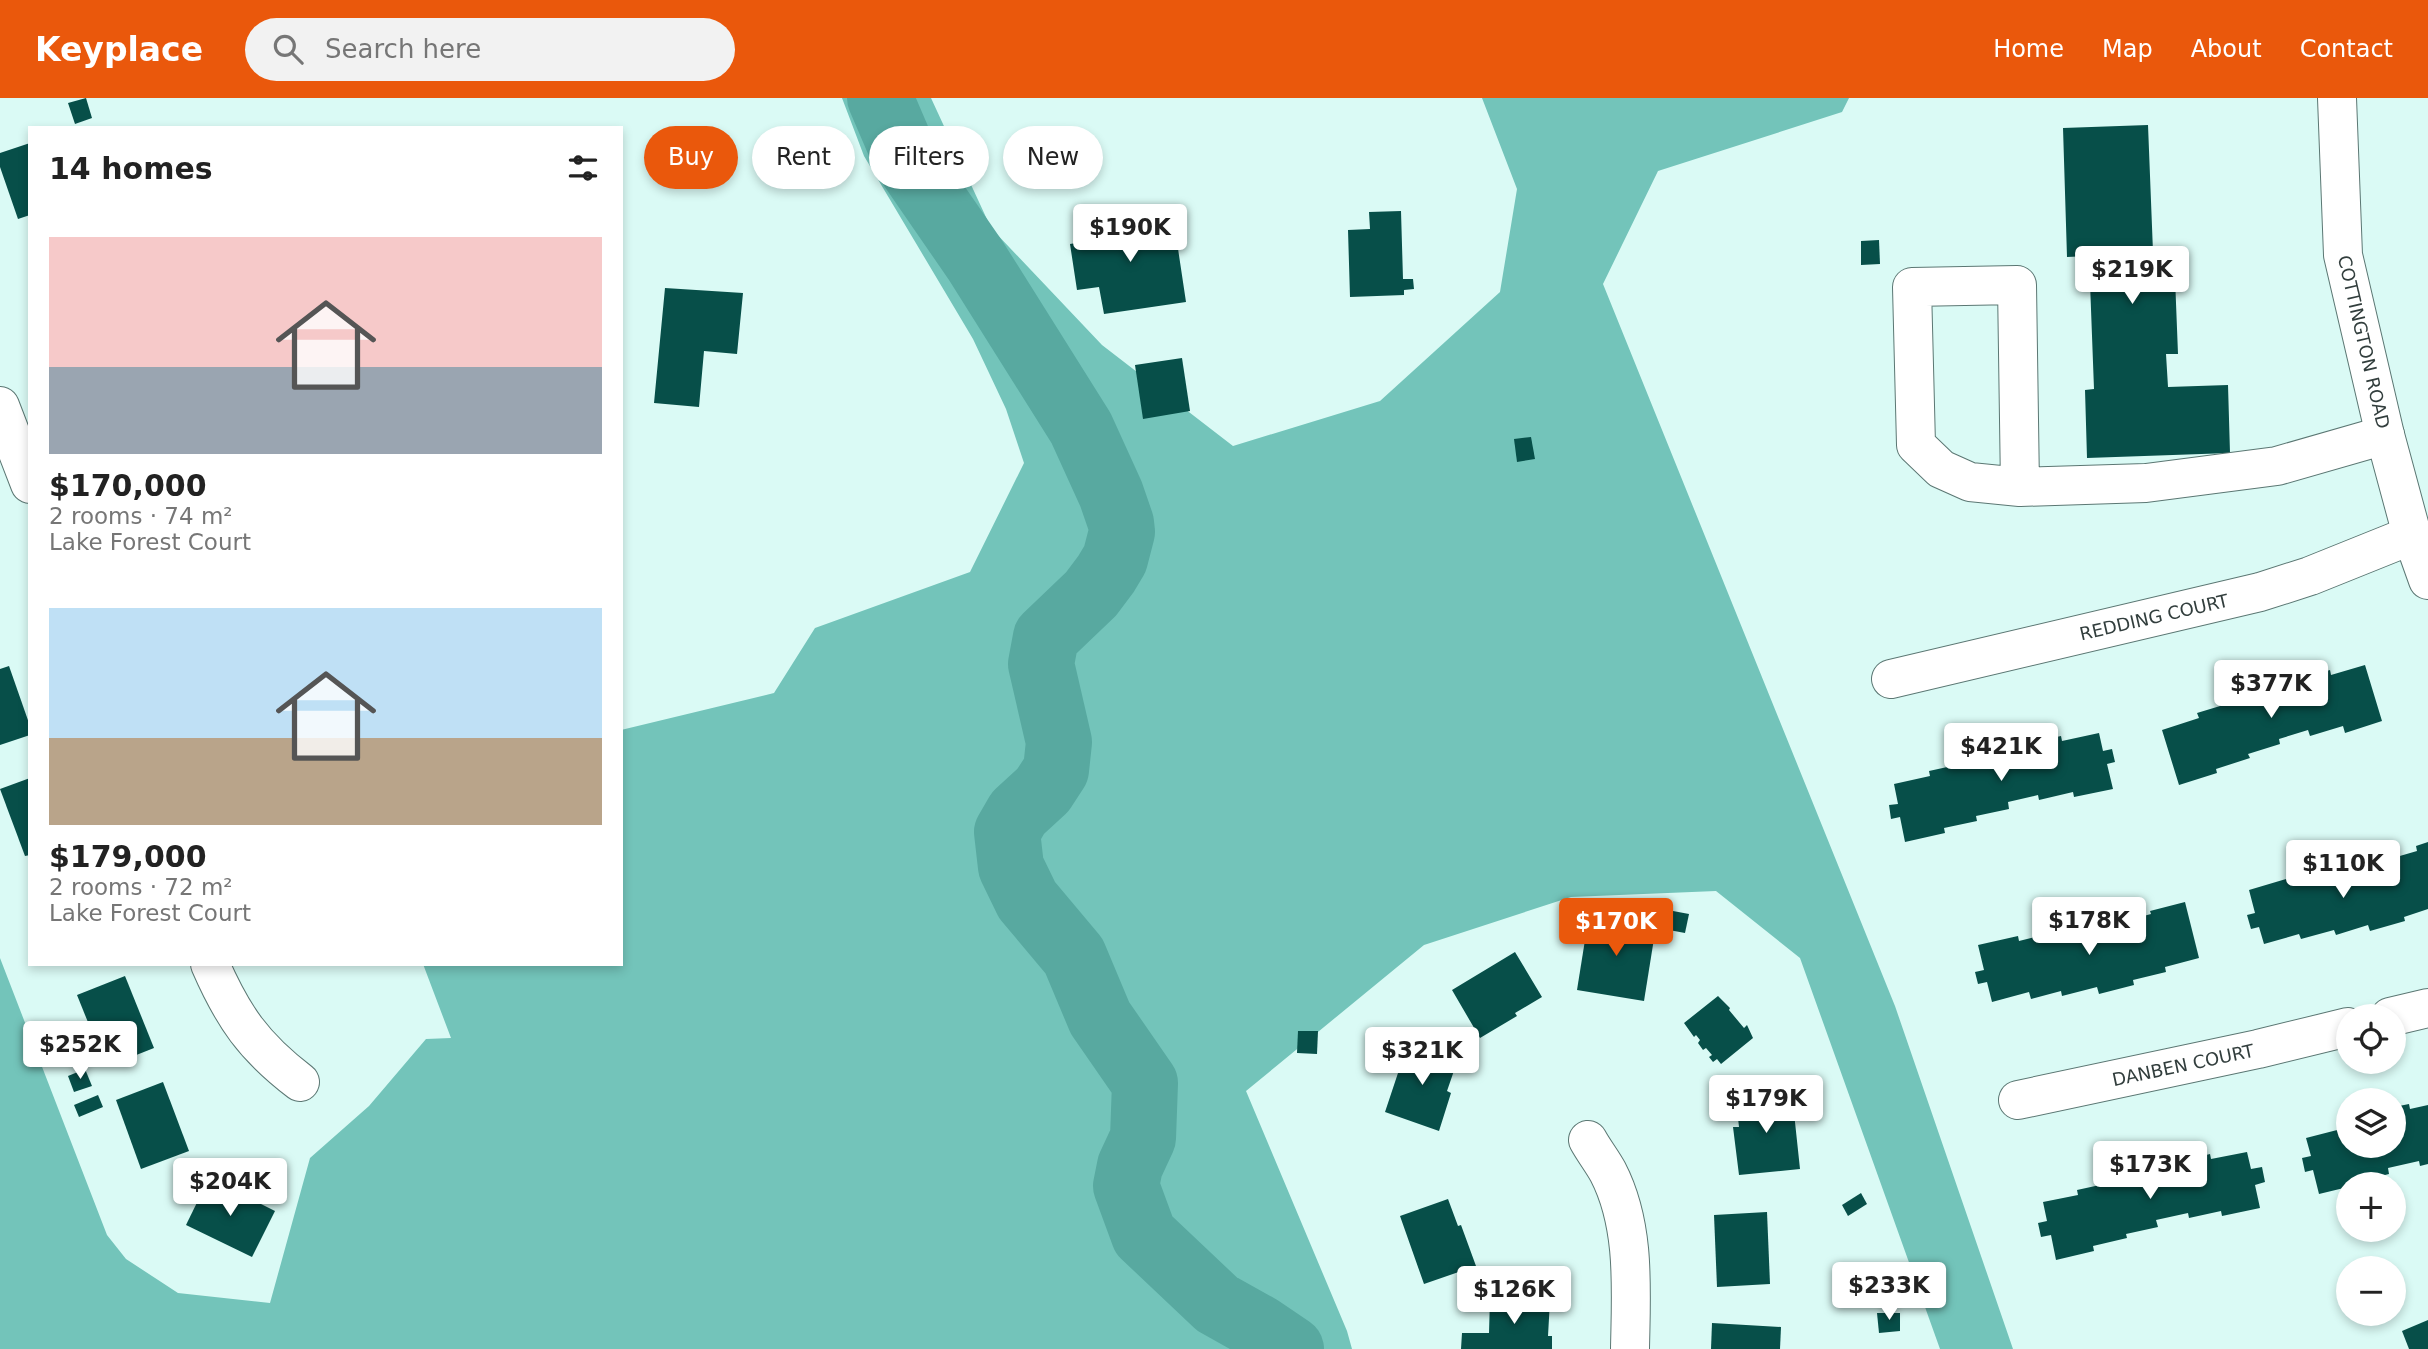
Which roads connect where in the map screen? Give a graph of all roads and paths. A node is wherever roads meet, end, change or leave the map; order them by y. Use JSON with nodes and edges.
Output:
{"nodes":[{"id":1,"x":2337,"y":98,"type":"edge"},
{"id":2,"x":0,"y":406,"type":"edge"},
{"id":3,"x":2385,"y":435,"type":"junction"},
{"id":4,"x":28,"y":479,"type":"edge"},
{"id":5,"x":2020,"y":487,"type":"junction"},
{"id":6,"x":2412,"y":535,"type":"junction"},
{"id":7,"x":2428,"y":580,"type":"edge"},
{"id":8,"x":1891,"y":679,"type":"dead end"},
{"id":9,"x":211,"y":966,"type":"edge"},
{"id":10,"x":2428,"y":1007,"type":"edge"},
{"id":11,"x":2406,"y":1013,"type":"edge"},
{"id":12,"x":2336,"y":1030,"type":"edge"},
{"id":13,"x":300,"y":1082,"type":"dead end"},
{"id":14,"x":2018,"y":1100,"type":"dead end"},
{"id":15,"x":1588,"y":1140,"type":"dead end"},
{"id":16,"x":1630,"y":1349,"type":"edge"}],
"edges":[{"from":1,"to":3,"type":"street","name":"COTTINGTON ROAD"},
{"from":2,"to":4,"type":"street"},
{"from":3,"to":5,"type":"street"},
{"from":3,"to":6,"type":"street","name":"COTTINGTON ROAD"},
{"from":5,"to":5,"type":"street"},
{"from":6,"to":7,"type":"street","name":"COTTINGTON ROAD"},
{"from":6,"to":8,"type":"street","name":"REDDING COURT"},
{"from":9,"to":13,"type":"street"},
{"from":10,"to":11,"type":"street"},
{"from":12,"to":14,"type":"street","name":"DANBEN COURT"},
{"from":15,"to":16,"type":"street"}]}
